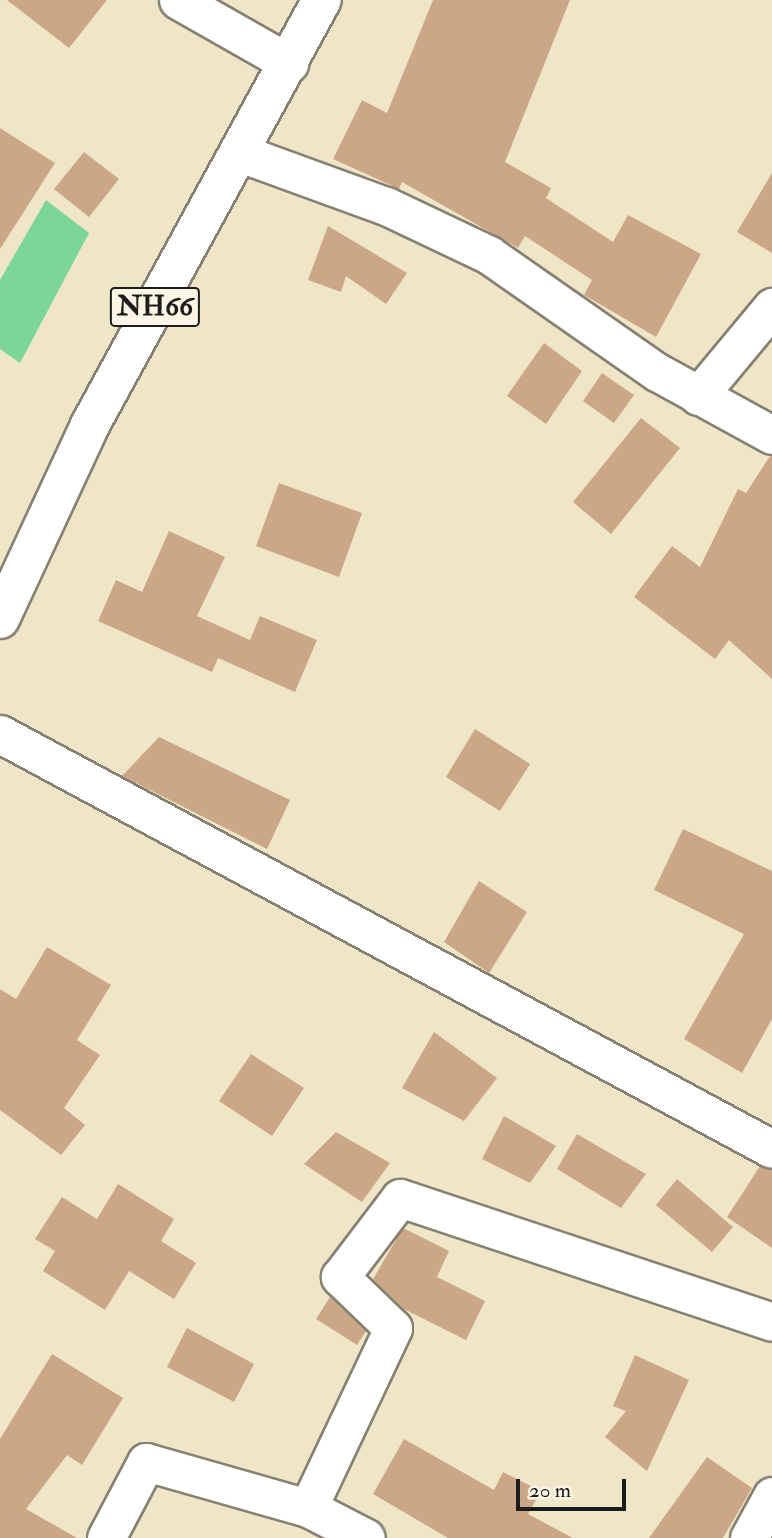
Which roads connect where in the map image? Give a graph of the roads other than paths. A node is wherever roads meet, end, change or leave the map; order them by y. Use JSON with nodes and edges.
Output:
{"nodes":[{"id":1,"x":178,"y":0,"type":"edge"},
{"id":2,"x":322,"y":0,"type":"edge"},
{"id":3,"x":289,"y":63,"type":"junction"},
{"id":4,"x":240,"y":153,"type":"junction"},
{"id":5,"x":772,"y":307,"type":"edge"},
{"id":6,"x":698,"y":396,"type":"junction"},
{"id":7,"x":772,"y":435,"type":"edge"},
{"id":8,"x":0,"y":619,"type":"edge"},
{"id":9,"x":0,"y":734,"type":"edge"},
{"id":10,"x":772,"y":1149,"type":"edge"},
{"id":11,"x":772,"y":1322,"type":"edge"},
{"id":12,"x":772,"y":1496,"type":"edge"},
{"id":13,"x":308,"y":1508,"type":"junction"},
{"id":14,"x":106,"y":1538,"type":"edge"},
{"id":15,"x":366,"y":1538,"type":"edge"},
{"id":16,"x":749,"y":1538,"type":"edge"}],
"edges":[{"from":1,"to":3,"type":"street"},
{"from":2,"to":3,"type":"highway","number":"NH66"},
{"from":3,"to":4,"type":"highway","number":"NH66"},
{"from":4,"to":6,"type":"street"},
{"from":4,"to":8,"type":"highway","number":"NH66"},
{"from":5,"to":6,"type":"street"},
{"from":6,"to":7,"type":"street"},
{"from":9,"to":10,"type":"street"},
{"from":11,"to":13,"type":"street"},
{"from":12,"to":16,"type":"street"},
{"from":13,"to":14,"type":"street"},
{"from":13,"to":15,"type":"street"}]}
